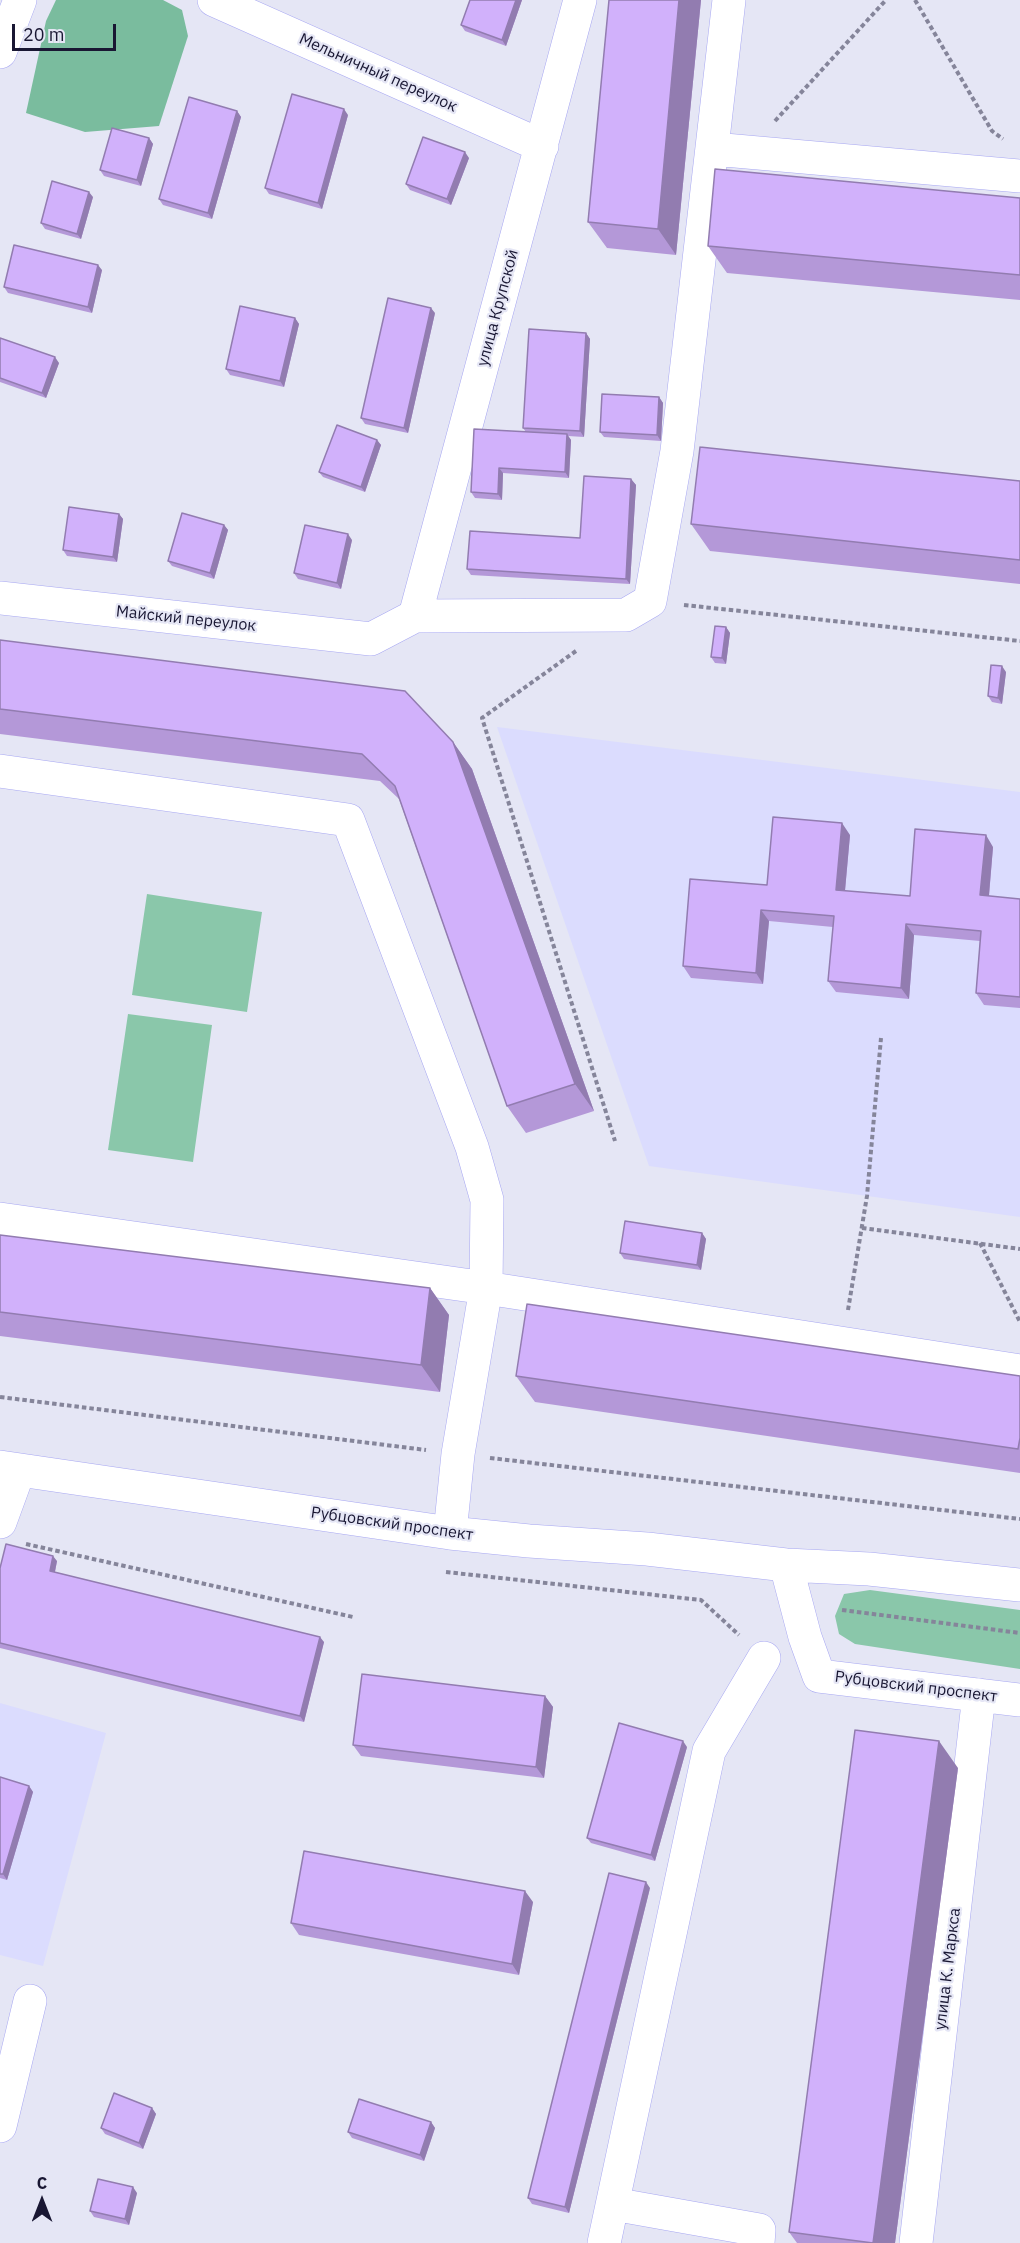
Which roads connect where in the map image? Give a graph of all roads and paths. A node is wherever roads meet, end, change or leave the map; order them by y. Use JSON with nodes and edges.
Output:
{"nodes":[{"id":1,"x":20,"y":0,"type":"edge"},
{"id":2,"x":214,"y":0,"type":"edge"},
{"id":3,"x":580,"y":0,"type":"edge"},
{"id":4,"x":729,"y":0,"type":"edge"},
{"id":5,"x":886,"y":0,"type":"edge"},
{"id":6,"x":915,"y":0,"type":"edge"},
{"id":7,"x":0,"y":52,"type":"edge"},
{"id":8,"x":1011,"y":145,"type":"dead end"},
{"id":9,"x":542,"y":146,"type":"junction"},
{"id":10,"x":712,"y":148,"type":"junction"},
{"id":11,"x":747,"y":151,"type":"junction"},
{"id":12,"x":1020,"y":176,"type":"edge"},
{"id":13,"x":0,"y":598,"type":"edge"},
{"id":14,"x":650,"y":601,"type":"junction"},
{"id":15,"x":416,"y":616,"type":"junction"},
{"id":16,"x":1020,"y":641,"type":"edge"},
{"id":17,"x":578,"y":650,"type":"dead end"},
{"id":18,"x":0,"y":771,"type":"edge"},
{"id":19,"x":881,"y":1038,"type":"dead end"},
{"id":20,"x":615,"y":1141,"type":"dead end"},
{"id":21,"x":0,"y":1219,"type":"edge"},
{"id":22,"x":862,"y":1228,"type":"junction"},
{"id":23,"x":980,"y":1243,"type":"junction"},
{"id":24,"x":1020,"y":1249,"type":"edge"},
{"id":25,"x":486,"y":1288,"type":"junction"},
{"id":26,"x":1020,"y":1322,"type":"edge"},
{"id":27,"x":843,"y":1343,"type":"junction"},
{"id":28,"x":1020,"y":1371,"type":"edge"},
{"id":29,"x":0,"y":1396,"type":"edge"},
{"id":30,"x":458,"y":1454,"type":"junction"},
{"id":31,"x":10,"y":1468,"type":"edge"},
{"id":32,"x":1020,"y":1519,"type":"edge"},
{"id":33,"x":11,"y":1532,"type":"edge"},
{"id":34,"x":450,"y":1533,"type":"junction"},
{"id":35,"x":786,"y":1565,"type":"junction"},
{"id":36,"x":446,"y":1572,"type":"dead end"},
{"id":37,"x":1020,"y":1586,"type":"edge"},
{"id":38,"x":842,"y":1610,"type":"dead end"},
{"id":39,"x":353,"y":1617,"type":"dead end"},
{"id":40,"x":1020,"y":1634,"type":"edge"},
{"id":41,"x":764,"y":1658,"type":"joint"},
{"id":42,"x":979,"y":1695,"type":"junction"},
{"id":43,"x":1020,"y":1700,"type":"edge"},
{"id":44,"x":30,"y":2001,"type":"dead end"},
{"id":45,"x":0,"y":2126,"type":"edge"},
{"id":46,"x":613,"y":2204,"type":"junction"},
{"id":47,"x":604,"y":2243,"type":"edge"},
{"id":48,"x":758,"y":2243,"type":"edge"},
{"id":49,"x":916,"y":2243,"type":"edge"}],
"edges":[{"from":1,"to":7,"type":"street"},
{"from":2,"to":9,"type":"street","name":"Мельничный переулок"},
{"from":3,"to":9,"type":"street","name":"улица Крупской"},
{"from":4,"to":10,"type":"street"},
{"from":5,"to":11,"type":"path"},
{"from":6,"to":8,"type":"path"},
{"from":9,"to":15,"type":"street","name":"улица Крупской"},
{"from":10,"to":11,"type":"street"},
{"from":10,"to":14,"type":"street"},
{"from":11,"to":12,"type":"street"},
{"from":13,"to":15,"type":"street","name":"Майский переулок"},
{"from":14,"to":15,"type":"street"},
{"from":14,"to":16,"type":"path"},
{"from":17,"to":20,"type":"path"},
{"from":18,"to":25,"type":"street"},
{"from":19,"to":22,"type":"path"},
{"from":21,"to":25,"type":"street"},
{"from":22,"to":23,"type":"path"},
{"from":22,"to":27,"type":"path"},
{"from":23,"to":24,"type":"path"},
{"from":23,"to":26,"type":"path"},
{"from":25,"to":27,"type":"street"},
{"from":25,"to":30,"type":"street"},
{"from":27,"to":28,"type":"street"},
{"from":29,"to":30,"type":"path"},
{"from":30,"to":32,"type":"path"},
{"from":30,"to":34,"type":"street"},
{"from":31,"to":33,"type":"street"},
{"from":31,"to":34,"type":"street","name":"Рубцовский проспект"},
{"from":33,"to":39,"type":"path"},
{"from":34,"to":35,"type":"street","name":"Рубцовский проспект"},
{"from":35,"to":37,"type":"street","name":"Рубцовский проспект"},
{"from":35,"to":42,"type":"street","name":"Рубцовский проспект"},
{"from":36,"to":41,"type":"path"},
{"from":38,"to":40,"type":"path"},
{"from":41,"to":46,"type":"street"},
{"from":42,"to":43,"type":"street","name":"Рубцовский проспект"},
{"from":42,"to":49,"type":"street","name":"улица К. Маркса"},
{"from":44,"to":45,"type":"street"},
{"from":46,"to":47,"type":"street"},
{"from":46,"to":48,"type":"street"}]}
